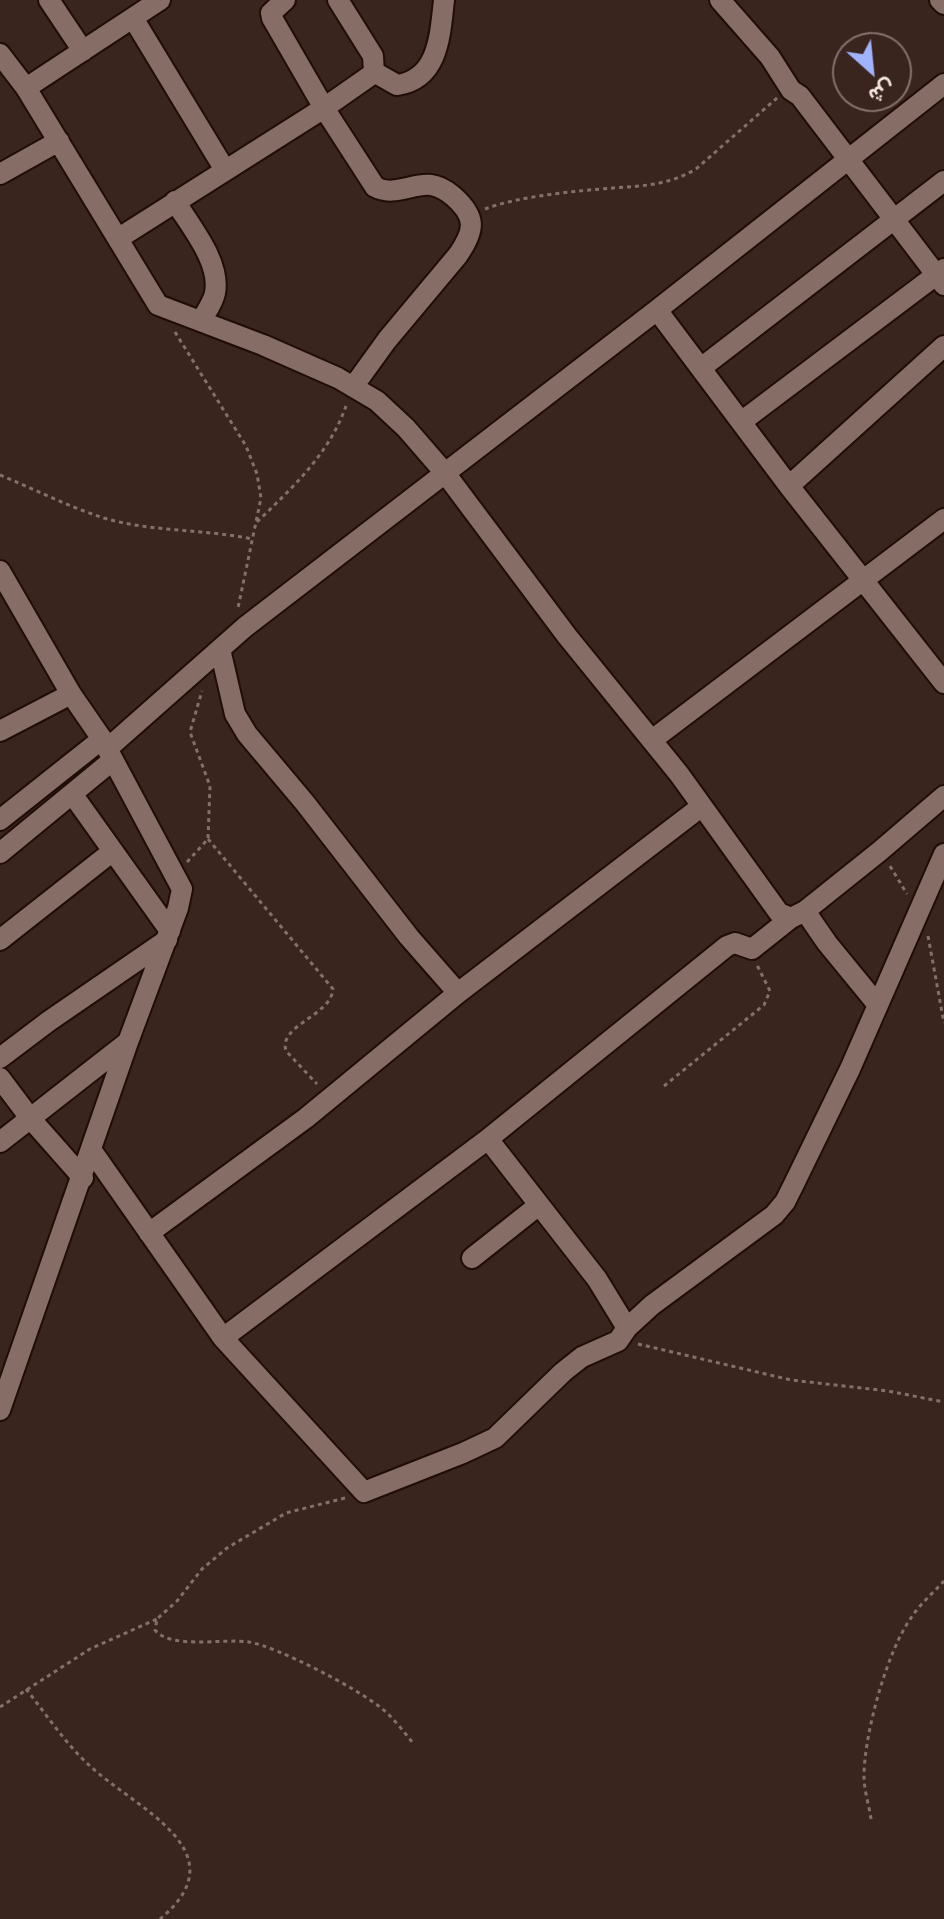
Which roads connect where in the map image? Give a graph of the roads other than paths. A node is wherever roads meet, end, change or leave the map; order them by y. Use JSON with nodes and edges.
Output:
{"nodes":[{"id":1,"x":49,"y":0,"type":"edge"},
{"id":2,"x":160,"y":0,"type":"edge"},
{"id":3,"x":285,"y":0,"type":"edge"},
{"id":4,"x":338,"y":0,"type":"edge"},
{"id":5,"x":444,"y":0,"type":"edge"},
{"id":6,"x":720,"y":0,"type":"edge"},
{"id":7,"x":133,"y":18,"type":"junction"},
{"id":8,"x":83,"y":51,"type":"junction"},
{"id":9,"x":2,"y":62,"type":"edge"},
{"id":10,"x":374,"y":72,"type":"junction"},
{"id":11,"x":944,"y":84,"type":"edge"},
{"id":12,"x":26,"y":88,"type":"junction"},
{"id":13,"x":324,"y":108,"type":"junction"},
{"id":14,"x":59,"y":141,"type":"junction"},
{"id":15,"x":848,"y":160,"type":"junction"},
{"id":16,"x":225,"y":170,"type":"junction"},
{"id":17,"x":0,"y":174,"type":"edge"},
{"id":18,"x":944,"y":181,"type":"edge"},
{"id":19,"x":175,"y":201,"type":"junction"},
{"id":20,"x":892,"y":220,"type":"junction"},
{"id":21,"x":119,"y":238,"type":"junction"},
{"id":22,"x":941,"y":276,"type":"edge"},
{"id":23,"x":657,"y":310,"type":"junction"},
{"id":24,"x":201,"y":321,"type":"junction"},
{"id":25,"x":944,"y":346,"type":"edge"},
{"id":26,"x":701,"y":368,"type":"junction"},
{"id":27,"x":353,"y":387,"type":"junction"},
{"id":28,"x":741,"y":422,"type":"junction"},
{"id":29,"x":445,"y":473,"type":"junction"},
{"id":30,"x":789,"y":486,"type":"junction"},
{"id":31,"x":944,"y":519,"type":"edge"},
{"id":32,"x":0,"y":571,"type":"edge"},
{"id":33,"x":863,"y":581,"type":"junction"},
{"id":34,"x":220,"y":649,"type":"junction"},
{"id":35,"x":944,"y":683,"type":"edge"},
{"id":36,"x":71,"y":694,"type":"junction"},
{"id":37,"x":0,"y":731,"type":"edge"},
{"id":38,"x":652,"y":740,"type":"junction"},
{"id":39,"x":107,"y":749,"type":"junction"},
{"id":40,"x":73,"y":795,"type":"junction"},
{"id":41,"x":944,"y":796,"type":"edge"},
{"id":42,"x":702,"y":806,"type":"junction"},
{"id":43,"x":0,"y":820,"type":"edge"},
{"id":44,"x":113,"y":851,"type":"junction"},
{"id":45,"x":0,"y":853,"type":"edge"},
{"id":46,"x":944,"y":854,"type":"edge"},
{"id":47,"x":798,"y":915,"type":"junction"},
{"id":48,"x":168,"y":935,"type":"junction"},
{"id":49,"x":0,"y":940,"type":"edge"},
{"id":50,"x":458,"y":993,"type":"junction"},
{"id":51,"x":877,"y":1004,"type":"junction"},
{"id":52,"x":128,"y":1042,"type":"junction"},
{"id":53,"x":0,"y":1058,"type":"edge"},
{"id":54,"x":0,"y":1078,"type":"edge"},
{"id":55,"x":30,"y":1118,"type":"junction"},
{"id":56,"x":488,"y":1139,"type":"junction"},
{"id":57,"x":0,"y":1142,"type":"edge"},
{"id":58,"x":92,"y":1151,"type":"junction"},
{"id":59,"x":83,"y":1178,"type":"junction"},
{"id":60,"x":539,"y":1205,"type":"junction"},
{"id":61,"x":149,"y":1233,"type":"junction"},
{"id":62,"x":472,"y":1258,"type":"dead end"},
{"id":63,"x":623,"y":1334,"type":"junction"},
{"id":64,"x":223,"y":1338,"type":"junction"},
{"id":65,"x":4,"y":1378,"type":"edge"},
{"id":66,"x":0,"y":1410,"type":"edge"}],
"edges":[{"from":1,"to":8,"type":"street"},
{"from":2,"to":7,"type":"street"},
{"from":3,"to":13,"type":"street"},
{"from":4,"to":10,"type":"street"},
{"from":5,"to":10,"type":"street"},
{"from":6,"to":15,"type":"street"},
{"from":7,"to":8,"type":"street"},
{"from":7,"to":16,"type":"street"},
{"from":8,"to":12,"type":"street"},
{"from":9,"to":12,"type":"street"},
{"from":10,"to":13,"type":"street"},
{"from":11,"to":15,"type":"street"},
{"from":12,"to":14,"type":"street"},
{"from":13,"to":16,"type":"street"},
{"from":13,"to":27,"type":"street"},
{"from":14,"to":17,"type":"street"},
{"from":14,"to":21,"type":"street"},
{"from":15,"to":20,"type":"street"},
{"from":15,"to":23,"type":"street"},
{"from":16,"to":19,"type":"street"},
{"from":18,"to":20,"type":"street"},
{"from":19,"to":21,"type":"street"},
{"from":19,"to":24,"type":"street"},
{"from":20,"to":22,"type":"street"},
{"from":20,"to":26,"type":"street"},
{"from":21,"to":24,"type":"street"},
{"from":22,"to":28,"type":"street"},
{"from":23,"to":26,"type":"street"},
{"from":23,"to":29,"type":"street"},
{"from":24,"to":27,"type":"street"},
{"from":25,"to":30,"type":"street"},
{"from":26,"to":28,"type":"street"},
{"from":27,"to":29,"type":"street"},
{"from":28,"to":30,"type":"street"},
{"from":29,"to":34,"type":"street"},
{"from":29,"to":38,"type":"street"},
{"from":30,"to":33,"type":"street"},
{"from":31,"to":33,"type":"street"},
{"from":32,"to":36,"type":"street"},
{"from":33,"to":35,"type":"street"},
{"from":33,"to":38,"type":"street"},
{"from":34,"to":39,"type":"street"},
{"from":34,"to":50,"type":"street"},
{"from":36,"to":37,"type":"street"},
{"from":36,"to":39,"type":"street"},
{"from":38,"to":42,"type":"street"},
{"from":39,"to":40,"type":"street"},
{"from":39,"to":43,"type":"street"},
{"from":39,"to":48,"type":"street"},
{"from":40,"to":44,"type":"street"},
{"from":40,"to":45,"type":"street"},
{"from":41,"to":47,"type":"street"},
{"from":42,"to":47,"type":"street"},
{"from":42,"to":50,"type":"street"},
{"from":44,"to":48,"type":"street"},
{"from":44,"to":49,"type":"street"},
{"from":46,"to":51,"type":"street"},
{"from":47,"to":51,"type":"street"},
{"from":47,"to":56,"type":"street"},
{"from":48,"to":52,"type":"street"},
{"from":48,"to":53,"type":"street"},
{"from":50,"to":61,"type":"street"},
{"from":51,"to":63,"type":"street"},
{"from":52,"to":55,"type":"street"},
{"from":52,"to":58,"type":"street"},
{"from":54,"to":55,"type":"street"},
{"from":55,"to":57,"type":"street"},
{"from":55,"to":59,"type":"street"},
{"from":56,"to":60,"type":"street"},
{"from":56,"to":64,"type":"street"},
{"from":58,"to":59,"type":"street"},
{"from":58,"to":61,"type":"street"},
{"from":59,"to":65,"type":"street"},
{"from":60,"to":62,"type":"street"},
{"from":60,"to":63,"type":"street"},
{"from":61,"to":64,"type":"street"},
{"from":63,"to":64,"type":"street"},
{"from":65,"to":66,"type":"street"}]}
